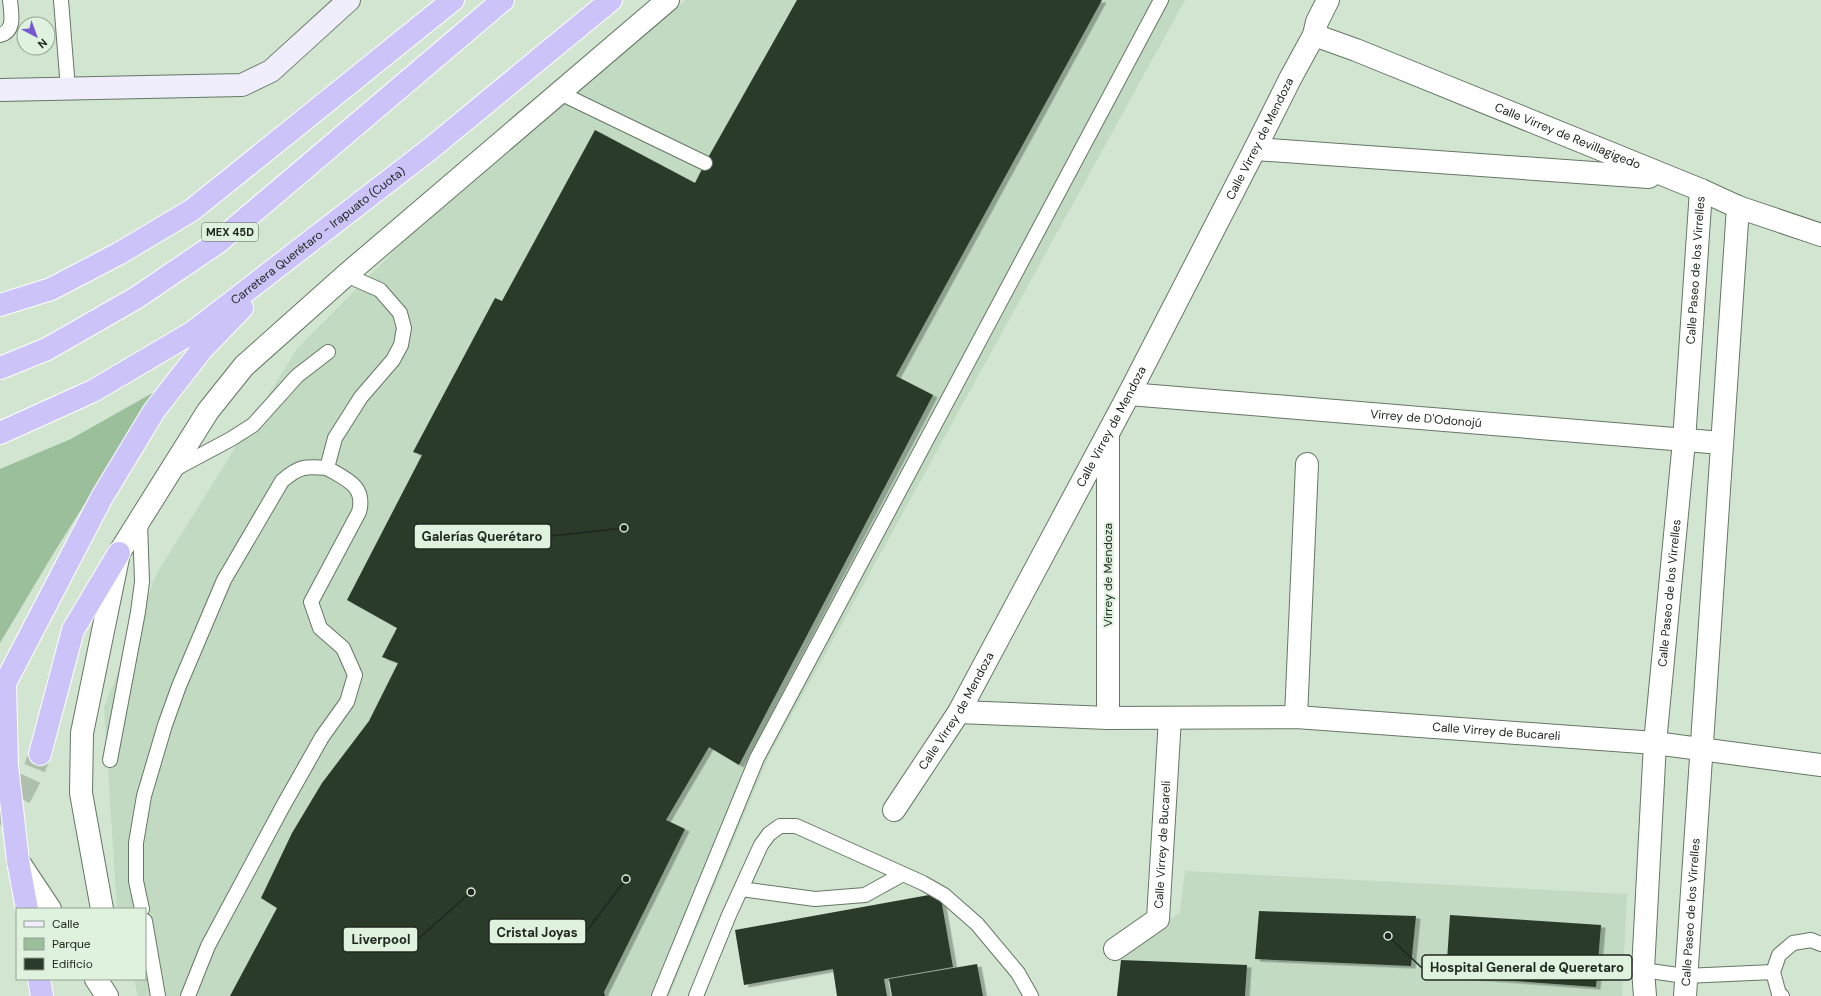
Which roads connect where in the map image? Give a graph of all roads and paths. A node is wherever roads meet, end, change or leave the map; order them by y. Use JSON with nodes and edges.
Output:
{"nodes":[{"id":1,"x":10,"y":0,"type":"edge"},
{"id":2,"x":61,"y":0,"type":"edge"},
{"id":3,"x":349,"y":0,"type":"edge"},
{"id":4,"x":453,"y":0,"type":"edge"},
{"id":5,"x":503,"y":0,"type":"edge"},
{"id":6,"x":611,"y":0,"type":"edge"},
{"id":7,"x":668,"y":0,"type":"edge"},
{"id":8,"x":1161,"y":0,"type":"edge"},
{"id":9,"x":1328,"y":0,"type":"edge"},
{"id":10,"x":0,"y":35,"type":"edge"},
{"id":11,"x":1314,"y":35,"type":"junction"},
{"id":12,"x":68,"y":89,"type":"junction"},
{"id":13,"x":0,"y":90,"type":"edge"},
{"id":14,"x":560,"y":93,"type":"junction"},
{"id":15,"x":1256,"y":149,"type":"junction"},
{"id":16,"x":704,"y":162,"type":"dead end"},
{"id":17,"x":1669,"y":178,"type":"junction"},
{"id":18,"x":1701,"y":190,"type":"junction"},
{"id":19,"x":1738,"y":207,"type":"junction"},
{"id":20,"x":1821,"y":235,"type":"edge"},
{"id":21,"x":293,"y":255,"type":"junction"},
{"id":22,"x":346,"y":274,"type":"junction"},
{"id":23,"x":0,"y":305,"type":"edge"},
{"id":24,"x":328,"y":352,"type":"dead end"},
{"id":25,"x":0,"y":368,"type":"edge"},
{"id":26,"x":1130,"y":394,"type":"junction"},
{"id":27,"x":0,"y":433,"type":"edge"},
{"id":28,"x":1108,"y":433,"type":"junction"},
{"id":29,"x":1684,"y":441,"type":"junction"},
{"id":30,"x":1722,"y":443,"type":"junction"},
{"id":31,"x":1307,"y":464,"type":"dead end"},
{"id":32,"x":327,"y":468,"type":"junction"},
{"id":33,"x":171,"y":472,"type":"junction"},
{"id":34,"x":140,"y":522,"type":"junction"},
{"id":35,"x":119,"y":553,"type":"junction"},
{"id":36,"x":2,"y":688,"type":"edge"},
{"id":37,"x":959,"y":712,"type":"junction"},
{"id":38,"x":1296,"y":717,"type":"junction"},
{"id":39,"x":1108,"y":718,"type":"junction"},
{"id":40,"x":1170,"y":718,"type":"junction"},
{"id":41,"x":1656,"y":743,"type":"junction"},
{"id":42,"x":1702,"y":749,"type":"junction"},
{"id":43,"x":40,"y":754,"type":"tunnel mouth"},
{"id":44,"x":110,"y":760,"type":"dead end"},
{"id":45,"x":1821,"y":765,"type":"edge"},
{"id":46,"x":894,"y":810,"type":"dead end"},
{"id":47,"x":18,"y":861,"type":"junction"},
{"id":48,"x":903,"y":874,"type":"junction"},
{"id":49,"x":741,"y":888,"type":"junction"},
{"id":50,"x":27,"y":908,"type":"edge"},
{"id":51,"x":49,"y":908,"type":"edge"},
{"id":52,"x":102,"y":908,"type":"edge"},
{"id":53,"x":142,"y":908,"type":"edge"},
{"id":54,"x":146,"y":926,"type":"edge"},
{"id":55,"x":1821,"y":944,"type":"edge"},
{"id":56,"x":1115,"y":949,"type":"dead end"},
{"id":57,"x":1643,"y":970,"type":"junction"},
{"id":58,"x":1773,"y":972,"type":"junction"},
{"id":59,"x":39,"y":980,"type":"edge"},
{"id":60,"x":97,"y":980,"type":"edge"},
{"id":61,"x":114,"y":980,"type":"edge"},
{"id":62,"x":1685,"y":986,"type":"edge"},
{"id":63,"x":42,"y":996,"type":"edge"},
{"id":64,"x":107,"y":996,"type":"edge"},
{"id":65,"x":117,"y":996,"type":"edge"},
{"id":66,"x":158,"y":996,"type":"edge"},
{"id":67,"x":188,"y":996,"type":"edge"},
{"id":68,"x":659,"y":996,"type":"edge"},
{"id":69,"x":696,"y":996,"type":"edge"},
{"id":70,"x":1031,"y":996,"type":"edge"},
{"id":71,"x":1645,"y":996,"type":"edge"},
{"id":72,"x":1782,"y":996,"type":"edge"}],
"edges":[{"from":1,"to":10,"type":"lane"},
{"from":2,"to":12,"type":"lane"},
{"from":3,"to":12,"type":"street"},
{"from":4,"to":23,"type":"highway"},
{"from":5,"to":25,"type":"highway","number":"MEX 45D"},
{"from":6,"to":21,"type":"highway","name":"Carretera Querétaro - Irapuato (Cuota)"},
{"from":7,"to":14,"type":"street"},
{"from":8,"to":68,"type":"lane"},
{"from":9,"to":11,"type":"street","name":"Calle Virrey de Mendoza"},
{"from":11,"to":15,"type":"street","name":"Calle Virrey de Mendoza"},
{"from":11,"to":17,"type":"street","name":"Calle Virrey de Revillagigedo"},
{"from":12,"to":13,"type":"street"},
{"from":14,"to":16,"type":"lane"},
{"from":14,"to":22,"type":"street"},
{"from":15,"to":17,"type":"street"},
{"from":15,"to":26,"type":"street","name":"Calle Virrey de Mendoza"},
{"from":17,"to":18,"type":"street","name":"Calle Virrey de Revillagigedo"},
{"from":18,"to":19,"type":"street","name":"Calle Virrey de Revillagigedo"},
{"from":18,"to":29,"type":"street","name":"Calle Paseo de los Virrelles"},
{"from":19,"to":20,"type":"street","name":"Calle Virrey de Revillagigedo"},
{"from":19,"to":30,"type":"street","name":"Calle Paseo de los Virrelles"},
{"from":21,"to":27,"type":"highway","name":"Carretera Querétaro - Irapuato (Cuota)"},
{"from":21,"to":36,"type":"highway"},
{"from":22,"to":32,"type":"lane"},
{"from":22,"to":33,"type":"street"},
{"from":24,"to":33,"type":"lane"},
{"from":26,"to":28,"type":"street","name":"Calle Virrey de Mendoza"},
{"from":26,"to":29,"type":"street","name":"Virrey de D'Odonojú"},
{"from":28,"to":37,"type":"street","name":"Calle Virrey de Mendoza"},
{"from":28,"to":39,"type":"street","name":"Virrey de Mendoza"},
{"from":29,"to":30,"type":"street","name":"Virrey de D'Odonojú"},
{"from":29,"to":41,"type":"street","name":"Calle Paseo de los Virrelles"},
{"from":30,"to":42,"type":"street","name":"Calle Paseo de los Virrelles"},
{"from":31,"to":38,"type":"street"},
{"from":32,"to":53,"type":"lane"},
{"from":32,"to":67,"type":"lane"},
{"from":33,"to":34,"type":"street"},
{"from":34,"to":35,"type":"street"},
{"from":34,"to":44,"type":"lane"},
{"from":35,"to":43,"type":"highway"},
{"from":35,"to":52,"type":"street"},
{"from":36,"to":47,"type":"highway"},
{"from":37,"to":39,"type":"street","name":"Calle Virrey de Bucareli"},
{"from":37,"to":46,"type":"street","name":"Calle Virrey de Mendoza"},
{"from":38,"to":40,"type":"street","name":"Calle Virrey de Bucareli"},
{"from":38,"to":41,"type":"street","name":"Calle Virrey de Bucareli"},
{"from":39,"to":40,"type":"street","name":"Calle Virrey de Bucareli"},
{"from":40,"to":56,"type":"street","name":"Calle Virrey de Bucareli"},
{"from":41,"to":42,"type":"street","name":"Calle Virrey de Bucareli"},
{"from":41,"to":57,"type":"street","name":"Calle Paseo de los Virrelles"},
{"from":42,"to":45,"type":"street","name":"Calle Virrey de Bucareli"},
{"from":42,"to":62,"type":"street","name":"Calle Paseo de los Virrelles"},
{"from":47,"to":50,"type":"highway"},
{"from":47,"to":51,"type":"street"},
{"from":48,"to":49,"type":"lane"},
{"from":48,"to":49,"type":"lane"},
{"from":48,"to":70,"type":"lane"},
{"from":49,"to":69,"type":"lane"},
{"from":54,"to":66,"type":"lane"},
{"from":55,"to":58,"type":"lane"},
{"from":57,"to":62,"type":"lane"},
{"from":57,"to":71,"type":"street","name":"Calle Paseo de los Virrelles"},
{"from":58,"to":62,"type":"lane"},
{"from":58,"to":72,"type":"lane"},
{"from":59,"to":63,"type":"highway"},
{"from":60,"to":64,"type":"street"},
{"from":61,"to":65,"type":"street"}]}
